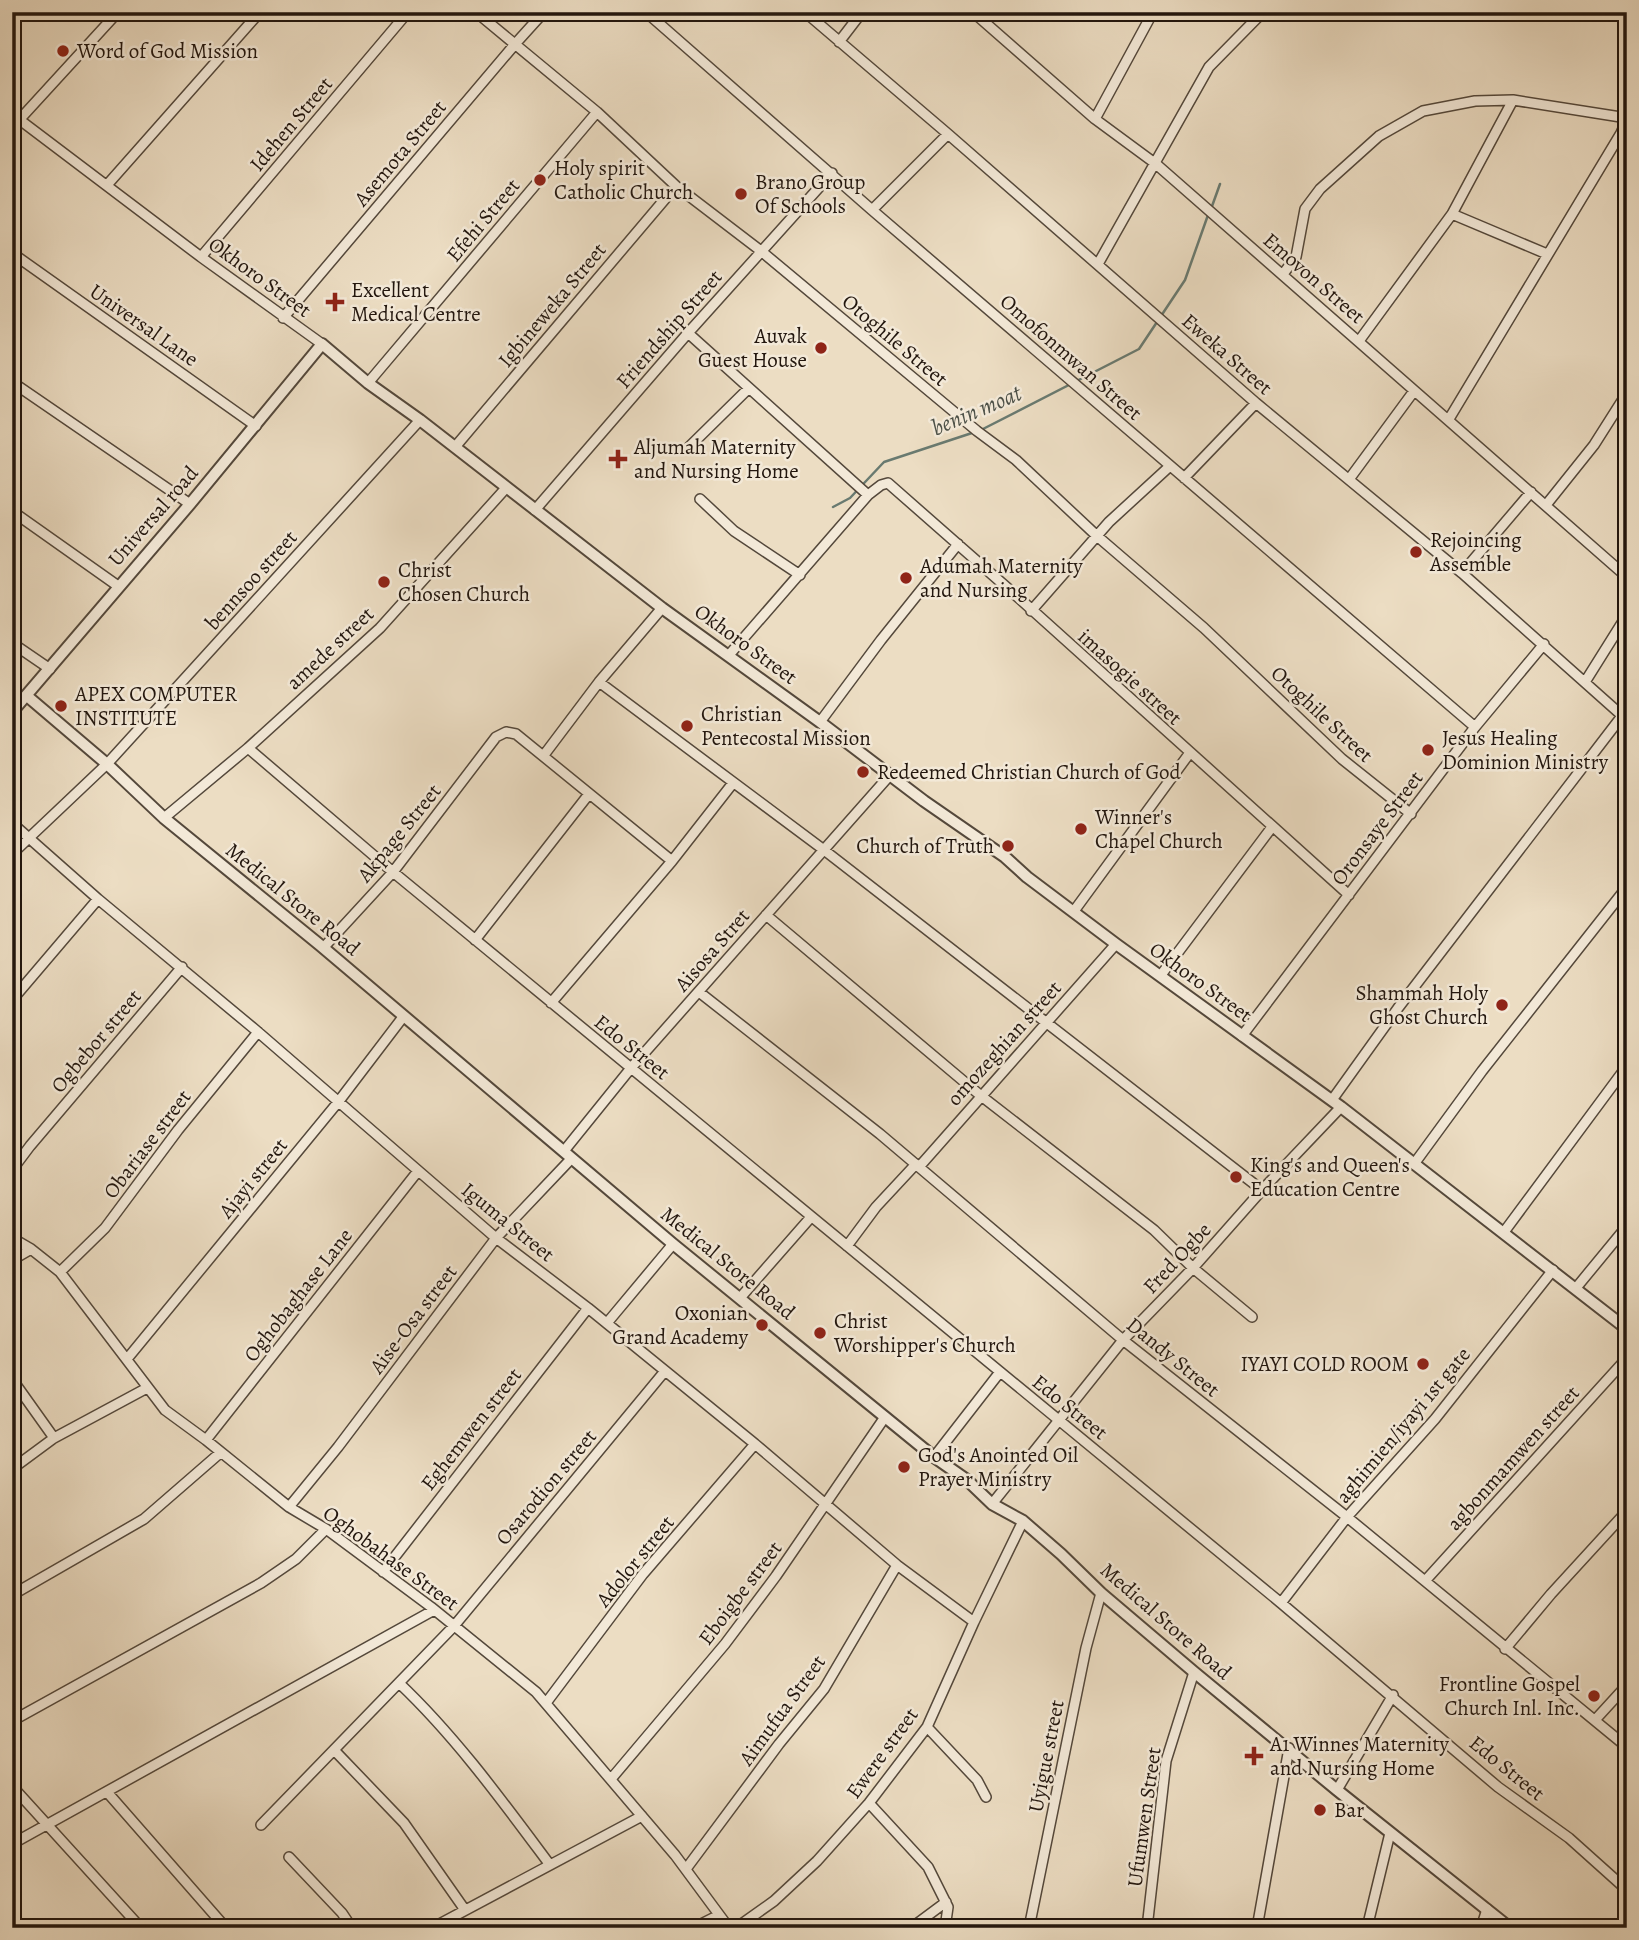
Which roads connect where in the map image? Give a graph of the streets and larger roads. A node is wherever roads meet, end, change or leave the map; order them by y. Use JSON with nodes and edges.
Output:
{"nodes":[{"id":1,"x":118,"y":12,"type":"edge"},
{"id":2,"x":260,"y":12,"type":"edge"},
{"id":3,"x":408,"y":12,"type":"edge"},
{"id":4,"x":476,"y":12,"type":"edge"},
{"id":5,"x":544,"y":12,"type":"edge"},
{"id":6,"x":646,"y":12,"type":"edge"},
{"id":7,"x":805,"y":12,"type":"edge"},
{"id":8,"x":862,"y":12,"type":"edge"},
{"id":9,"x":973,"y":12,"type":"edge"},
{"id":10,"x":1153,"y":12,"type":"edge"},
{"id":11,"x":1263,"y":12,"type":"edge"},
{"id":12,"x":839,"y":42,"type":"junction"},
{"id":13,"x":516,"y":43,"type":"junction"},
{"id":14,"x":1513,"y":100,"type":"junction"},
{"id":15,"x":597,"y":112,"type":"junction"},
{"id":16,"x":16,"y":117,"type":"edge"},
{"id":17,"x":1627,"y":118,"type":"edge"},
{"id":18,"x":1095,"y":119,"type":"junction"},
{"id":19,"x":948,"y":134,"type":"junction"},
{"id":20,"x":1624,"y":134,"type":"edge"},
{"id":21,"x":1156,"y":164,"type":"junction"},
{"id":22,"x":832,"y":173,"type":"junction"},
{"id":23,"x":107,"y":185,"type":"junction"},
{"id":24,"x":676,"y":186,"type":"junction"},
{"id":25,"x":872,"y":210,"type":"junction"},
{"id":26,"x":1452,"y":214,"type":"junction"},
{"id":27,"x":761,"y":251,"type":"junction"},
{"id":28,"x":12,"y":253,"type":"edge"},
{"id":29,"x":1546,"y":254,"type":"junction"},
{"id":30,"x":201,"y":257,"type":"junction"},
{"id":31,"x":1098,"y":264,"type":"junction"},
{"id":32,"x":1283,"y":274,"type":"junction"},
{"id":33,"x":284,"y":318,"type":"junction"},
{"id":34,"x":688,"y":333,"type":"junction"},
{"id":35,"x":1359,"y":341,"type":"junction"},
{"id":36,"x":322,"y":344,"type":"junction"},
{"id":37,"x":12,"y":382,"type":"edge"},
{"id":38,"x":368,"y":383,"type":"junction"},
{"id":39,"x":749,"y":388,"type":"junction"},
{"id":40,"x":1413,"y":391,"type":"junction"},
{"id":41,"x":1627,"y":393,"type":"edge"},
{"id":42,"x":1256,"y":403,"type":"junction"},
{"id":43,"x":1449,"y":419,"type":"junction"},
{"id":44,"x":420,"y":420,"type":"junction"},
{"id":45,"x":256,"y":426,"type":"junction"},
{"id":46,"x":455,"y":447,"type":"junction"},
{"id":47,"x":689,"y":447,"type":"dead end"},
{"id":48,"x":1170,"y":466,"type":"junction"},
{"id":49,"x":1184,"y":478,"type":"junction"},
{"id":50,"x":1350,"y":478,"type":"junction"},
{"id":51,"x":506,"y":488,"type":"junction"},
{"id":52,"x":1531,"y":492,"type":"junction"},
{"id":53,"x":868,"y":495,"type":"junction"},
{"id":54,"x":700,"y":499,"type":"dead end"},
{"id":55,"x":190,"y":504,"type":"junction"},
{"id":56,"x":1546,"y":505,"type":"junction"},
{"id":57,"x":535,"y":510,"type":"junction"},
{"id":58,"x":12,"y":511,"type":"edge"},
{"id":59,"x":1097,"y":536,"type":"junction"},
{"id":60,"x":958,"y":544,"type":"junction"},
{"id":61,"x":1462,"y":573,"type":"junction"},
{"id":62,"x":800,"y":575,"type":"junction"},
{"id":63,"x":1627,"y":577,"type":"edge"},
{"id":64,"x":118,"y":586,"type":"junction"},
{"id":65,"x":662,"y":608,"type":"junction"},
{"id":66,"x":1031,"y":611,"type":"junction"},
{"id":67,"x":1627,"y":615,"type":"edge"},
{"id":68,"x":12,"y":643,"type":"edge"},
{"id":69,"x":1544,"y":644,"type":"junction"},
{"id":70,"x":729,"y":655,"type":"junction"},
{"id":71,"x":50,"y":669,"type":"junction"},
{"id":72,"x":599,"y":682,"type":"junction"},
{"id":73,"x":1585,"y":682,"type":"junction"},
{"id":74,"x":27,"y":696,"type":"junction"},
{"id":75,"x":12,"y":712,"type":"edge"},
{"id":76,"x":1624,"y":718,"type":"edge"},
{"id":77,"x":820,"y":722,"type":"junction"},
{"id":78,"x":1475,"y":727,"type":"junction"},
{"id":79,"x":248,"y":748,"type":"junction"},
{"id":80,"x":1189,"y":754,"type":"junction"},
{"id":81,"x":544,"y":755,"type":"junction"},
{"id":82,"x":107,"y":764,"type":"junction"},
{"id":83,"x":890,"y":775,"type":"junction"},
{"id":84,"x":733,"y":783,"type":"junction"},
{"id":85,"x":589,"y":794,"type":"junction"},
{"id":86,"x":1410,"y":814,"type":"junction"},
{"id":87,"x":164,"y":818,"type":"junction"},
{"id":88,"x":12,"y":822,"type":"edge"},
{"id":89,"x":1272,"y":827,"type":"junction"},
{"id":90,"x":30,"y":837,"type":"junction"},
{"id":91,"x":824,"y":850,"type":"junction"},
{"id":92,"x":12,"y":854,"type":"edge"},
{"id":93,"x":672,"y":861,"type":"junction"},
{"id":94,"x":393,"y":872,"type":"junction"},
{"id":95,"x":1627,"y":887,"type":"edge"},
{"id":96,"x":1349,"y":895,"type":"junction"},
{"id":97,"x":98,"y":899,"type":"junction"},
{"id":98,"x":1073,"y":911,"type":"junction"},
{"id":99,"x":766,"y":915,"type":"junction"},
{"id":100,"x":475,"y":940,"type":"junction"},
{"id":101,"x":1116,"y":944,"type":"junction"},
{"id":102,"x":324,"y":947,"type":"junction"},
{"id":103,"x":181,"y":967,"type":"junction"},
{"id":104,"x":1161,"y":975,"type":"junction"},
{"id":105,"x":699,"y":992,"type":"junction"},
{"id":106,"x":12,"y":1000,"type":"edge"},
{"id":107,"x":551,"y":1003,"type":"junction"},
{"id":108,"x":403,"y":1017,"type":"junction"},
{"id":109,"x":1044,"y":1023,"type":"junction"},
{"id":110,"x":258,"y":1032,"type":"junction"},
{"id":111,"x":1242,"y":1036,"type":"junction"},
{"id":112,"x":1627,"y":1066,"type":"edge"},
{"id":113,"x":631,"y":1068,"type":"junction"},
{"id":114,"x":980,"y":1095,"type":"junction"},
{"id":115,"x":339,"y":1101,"type":"junction"},
{"id":116,"x":1336,"y":1104,"type":"junction"},
{"id":117,"x":568,"y":1155,"type":"junction"},
{"id":118,"x":1414,"y":1164,"type":"junction"},
{"id":119,"x":918,"y":1165,"type":"junction"},
{"id":120,"x":12,"y":1170,"type":"edge"},
{"id":121,"x":418,"y":1171,"type":"junction"},
{"id":122,"x":1262,"y":1190,"type":"junction"},
{"id":123,"x":811,"y":1217,"type":"junction"},
{"id":124,"x":1627,"y":1226,"type":"edge"},
{"id":125,"x":1504,"y":1232,"type":"junction"},
{"id":126,"x":12,"y":1238,"type":"edge"},
{"id":127,"x":496,"y":1238,"type":"junction"},
{"id":128,"x":673,"y":1244,"type":"junction"},
{"id":129,"x":847,"y":1245,"type":"junction"},
{"id":130,"x":31,"y":1249,"type":"junction"},
{"id":131,"x":12,"y":1261,"type":"edge"},
{"id":132,"x":1193,"y":1268,"type":"junction"},
{"id":133,"x":1553,"y":1270,"type":"junction"},
{"id":134,"x":60,"y":1272,"type":"junction"},
{"id":135,"x":1576,"y":1288,"type":"junction"},
{"id":136,"x":740,"y":1298,"type":"junction"},
{"id":137,"x":588,"y":1308,"type":"junction"},
{"id":138,"x":1252,"y":1317,"type":"dead end"},
{"id":139,"x":607,"y":1323,"type":"junction"},
{"id":140,"x":1627,"y":1329,"type":"edge"},
{"id":141,"x":1124,"y":1340,"type":"junction"},
{"id":142,"x":1627,"y":1358,"type":"edge"},
{"id":143,"x":127,"y":1359,"type":"junction"},
{"id":144,"x":665,"y":1371,"type":"junction"},
{"id":145,"x":1000,"y":1372,"type":"junction"},
{"id":146,"x":12,"y":1379,"type":"edge"},
{"id":147,"x":147,"y":1388,"type":"junction"},
{"id":148,"x":885,"y":1417,"type":"junction"},
{"id":149,"x":1060,"y":1420,"type":"junction"},
{"id":150,"x":54,"y":1438,"type":"junction"},
{"id":151,"x":206,"y":1440,"type":"junction"},
{"id":152,"x":755,"y":1444,"type":"junction"},
{"id":153,"x":220,"y":1453,"type":"junction"},
{"id":154,"x":934,"y":1457,"type":"junction"},
{"id":155,"x":12,"y":1469,"type":"edge"},
{"id":156,"x":827,"y":1503,"type":"junction"},
{"id":157,"x":992,"y":1504,"type":"junction"},
{"id":158,"x":289,"y":1507,"type":"junction"},
{"id":159,"x":1627,"y":1511,"type":"edge"},
{"id":160,"x":1347,"y":1517,"type":"junction"},
{"id":161,"x":1023,"y":1521,"type":"junction"},
{"id":162,"x":326,"y":1529,"type":"junction"},
{"id":163,"x":897,"y":1565,"type":"junction"},
{"id":164,"x":383,"y":1572,"type":"junction"},
{"id":165,"x":1425,"y":1581,"type":"junction"},
{"id":166,"x":1101,"y":1593,"type":"junction"},
{"id":167,"x":12,"y":1595,"type":"edge"},
{"id":168,"x":1281,"y":1603,"type":"junction"},
{"id":169,"x":434,"y":1610,"type":"junction"},
{"id":170,"x":974,"y":1622,"type":"junction"},
{"id":171,"x":454,"y":1626,"type":"junction"},
{"id":172,"x":1505,"y":1649,"type":"junction"},
{"id":173,"x":1194,"y":1672,"type":"junction"},
{"id":174,"x":399,"y":1683,"type":"junction"},
{"id":175,"x":1627,"y":1685,"type":"edge"},
{"id":176,"x":1393,"y":1695,"type":"junction"},
{"id":177,"x":546,"y":1703,"type":"junction"},
{"id":178,"x":1595,"y":1720,"type":"junction"},
{"id":179,"x":12,"y":1721,"type":"edge"},
{"id":180,"x":928,"y":1727,"type":"junction"},
{"id":181,"x":1627,"y":1747,"type":"edge"},
{"id":182,"x":1289,"y":1748,"type":"junction"},
{"id":183,"x":334,"y":1750,"type":"junction"},
{"id":184,"x":611,"y":1779,"type":"junction"},
{"id":185,"x":12,"y":1786,"type":"edge"},
{"id":186,"x":1337,"y":1790,"type":"junction"},
{"id":187,"x":107,"y":1792,"type":"junction"},
{"id":188,"x":986,"y":1797,"type":"dead end"},
{"id":189,"x":869,"y":1803,"type":"junction"},
{"id":190,"x":642,"y":1816,"type":"junction"},
{"id":191,"x":46,"y":1825,"type":"junction"},
{"id":192,"x":261,"y":1825,"type":"dead end"},
{"id":193,"x":1390,"y":1833,"type":"junction"},
{"id":194,"x":12,"y":1844,"type":"edge"},
{"id":195,"x":289,"y":1857,"type":"dead end"},
{"id":196,"x":550,"y":1865,"type":"junction"},
{"id":197,"x":686,"y":1869,"type":"junction"},
{"id":198,"x":1627,"y":1890,"type":"edge"},
{"id":199,"x":946,"y":1902,"type":"junction"},
{"id":200,"x":1488,"y":1909,"type":"junction"},
{"id":201,"x":465,"y":1910,"type":"junction"},
{"id":202,"x":719,"y":1915,"type":"junction"},
{"id":203,"x":141,"y":1928,"type":"edge"},
{"id":204,"x":226,"y":1928,"type":"edge"},
{"id":205,"x":352,"y":1928,"type":"edge"},
{"id":206,"x":432,"y":1928,"type":"edge"},
{"id":207,"x":693,"y":1928,"type":"edge"},
{"id":208,"x":729,"y":1928,"type":"edge"},
{"id":209,"x":736,"y":1928,"type":"edge"},
{"id":210,"x":911,"y":1928,"type":"edge"},
{"id":211,"x":945,"y":1928,"type":"edge"},
{"id":212,"x":1030,"y":1928,"type":"edge"},
{"id":213,"x":1147,"y":1928,"type":"edge"},
{"id":214,"x":1256,"y":1928,"type":"edge"},
{"id":215,"x":1367,"y":1928,"type":"edge"},
{"id":216,"x":1481,"y":1928,"type":"edge"},
{"id":217,"x":1510,"y":1928,"type":"edge"}],
"edges":[{"from":1,"to":16,"type":"street"},
{"from":2,"to":23,"type":"street"},
{"from":3,"to":30,"type":"street","name":"Idehen Street"},
{"from":4,"to":13,"type":"street","name":"Otoghile Street"},
{"from":5,"to":13,"type":"street","name":"Asemota Street"},
{"from":6,"to":22,"type":"street","name":"Omofonmwan Street"},
{"from":7,"to":12,"type":"street","name":"Eweka Street"},
{"from":8,"to":12,"type":"street"},
{"from":9,"to":18,"type":"street","name":"Emovon Street"},
{"from":10,"to":18,"type":"street"},
{"from":11,"to":21,"type":"street"},
{"from":12,"to":19,"type":"street","name":"Eweka Street"},
{"from":13,"to":15,"type":"street","name":"Otoghile Street"},
{"from":13,"to":33,"type":"street","name":"Asemota Street"},
{"from":14,"to":17,"type":"street"},
{"from":14,"to":26,"type":"street"},
{"from":14,"to":32,"type":"street"},
{"from":15,"to":24,"type":"street","name":"Otoghile Street"},
{"from":15,"to":38,"type":"street","name":"Efehi Street"},
{"from":16,"to":23,"type":"street","name":"Okhoro Street"},
{"from":17,"to":20,"type":"street"},
{"from":18,"to":21,"type":"street","name":"Emovon Street"},
{"from":19,"to":25,"type":"street"},
{"from":19,"to":31,"type":"street","name":"Eweka Street"},
{"from":20,"to":29,"type":"street"},
{"from":21,"to":31,"type":"street"},
{"from":21,"to":32,"type":"street","name":"Emovon Street"},
{"from":22,"to":25,"type":"street","name":"Omofonmwan Street"},
{"from":22,"to":27,"type":"street","name":"Friendship Street"},
{"from":23,"to":30,"type":"street","name":"Okhoro Street"},
{"from":24,"to":27,"type":"street","name":"Otoghile Street"},
{"from":24,"to":46,"type":"street","name":"Igbineweka Street"},
{"from":25,"to":48,"type":"street","name":"Omofonmwan Street"},
{"from":26,"to":29,"type":"street"},
{"from":26,"to":35,"type":"street"},
{"from":27,"to":34,"type":"street","name":"Friendship Street"},
{"from":27,"to":59,"type":"street","name":"Otoghile Street"},
{"from":28,"to":45,"type":"street","name":"Universal Lane"},
{"from":29,"to":43,"type":"street"},
{"from":30,"to":33,"type":"street","name":"Okhoro Street"},
{"from":31,"to":42,"type":"street","name":"Eweka Street"},
{"from":32,"to":35,"type":"street","name":"Emovon Street"},
{"from":33,"to":36,"type":"street","name":"Okhoro Street"},
{"from":34,"to":39,"type":"street"},
{"from":34,"to":57,"type":"street","name":"Friendship Street"},
{"from":35,"to":40,"type":"street","name":"Emovon Street"},
{"from":36,"to":38,"type":"street","name":"Okhoro Street"},
{"from":36,"to":45,"type":"street","name":"Universal road"},
{"from":37,"to":55,"type":"street"},
{"from":38,"to":44,"type":"street","name":"Okhoro Street"},
{"from":39,"to":47,"type":"street"},
{"from":39,"to":53,"type":"street"},
{"from":40,"to":43,"type":"street","name":"Emovon Street"},
{"from":40,"to":50,"type":"street"},
{"from":41,"to":56,"type":"street"},
{"from":42,"to":49,"type":"street"},
{"from":42,"to":50,"type":"street","name":"Eweka Street"},
{"from":43,"to":52,"type":"street","name":"Emovon Street"},
{"from":44,"to":46,"type":"street","name":"Okhoro Street"},
{"from":44,"to":82,"type":"street","name":"bennsoo street"},
{"from":45,"to":55,"type":"street","name":"Universal road"},
{"from":46,"to":51,"type":"street","name":"Okhoro Street"},
{"from":48,"to":49,"type":"street","name":"Omofonmwan Street"},
{"from":48,"to":59,"type":"street"},
{"from":49,"to":78,"type":"street","name":"Omofonmwan Street"},
{"from":50,"to":61,"type":"street","name":"Eweka Street"},
{"from":51,"to":57,"type":"street","name":"Okhoro Street"},
{"from":51,"to":79,"type":"street","name":"amede street"},
{"from":52,"to":56,"type":"street","name":"Emovon Street"},
{"from":52,"to":61,"type":"street"},
{"from":53,"to":60,"type":"street","name":"imasogie street"},
{"from":53,"to":62,"type":"street"},
{"from":54,"to":62,"type":"street"},
{"from":55,"to":64,"type":"street","name":"Universal road"},
{"from":56,"to":63,"type":"street","name":"Emovon Street"},
{"from":57,"to":65,"type":"street","name":"Okhoro Street"},
{"from":58,"to":64,"type":"street"},
{"from":59,"to":66,"type":"street"},
{"from":59,"to":86,"type":"street","name":"Otoghile Street"},
{"from":60,"to":66,"type":"street","name":"imasogie street"},
{"from":60,"to":77,"type":"street"},
{"from":61,"to":69,"type":"street","name":"Eweka Street"},
{"from":62,"to":70,"type":"street"},
{"from":64,"to":71,"type":"street","name":"Universal road"},
{"from":65,"to":70,"type":"street","name":"Okhoro Street"},
{"from":65,"to":72,"type":"street"},
{"from":66,"to":80,"type":"street","name":"imasogie street"},
{"from":67,"to":73,"type":"street"},
{"from":68,"to":71,"type":"street"},
{"from":69,"to":73,"type":"street","name":"Eweka Street"},
{"from":69,"to":78,"type":"street","name":"Oronsaye Street"},
{"from":70,"to":77,"type":"street","name":"Okhoro Street"},
{"from":71,"to":74,"type":"street","name":"Universal road"},
{"from":72,"to":81,"type":"street"},
{"from":72,"to":84,"type":"street"},
{"from":73,"to":76,"type":"street","name":"Eweka Street"},
{"from":74,"to":75,"type":"street","name":"Universal road"},
{"from":74,"to":82,"type":"street","name":"Medical Store Road"},
{"from":76,"to":116,"type":"street","name":"Fred Ogbe"},
{"from":77,"to":83,"type":"street","name":"Okhoro Street"},
{"from":78,"to":86,"type":"street","name":"Oronsaye Street"},
{"from":79,"to":87,"type":"street","name":"amede street"},
{"from":79,"to":94,"type":"street","name":"Edo Street"},
{"from":80,"to":89,"type":"street","name":"imasogie street"},
{"from":80,"to":98,"type":"street"},
{"from":81,"to":85,"type":"street"},
{"from":81,"to":94,"type":"street","name":"Akpage Street"},
{"from":82,"to":87,"type":"street","name":"Medical Store Road"},
{"from":82,"to":90,"type":"street","name":"bennsoo street"},
{"from":83,"to":91,"type":"street","name":"Aisosa Stret"},
{"from":83,"to":98,"type":"street","name":"Okhoro Street"},
{"from":84,"to":91,"type":"street"},
{"from":84,"to":93,"type":"street"},
{"from":85,"to":93,"type":"street"},
{"from":85,"to":100,"type":"street"},
{"from":86,"to":96,"type":"street","name":"Oronsaye Street"},
{"from":87,"to":102,"type":"street","name":"Medical Store Road"},
{"from":88,"to":90,"type":"street","name":"Iguma Street"},
{"from":89,"to":96,"type":"street","name":"imasogie street"},
{"from":89,"to":104,"type":"street"},
{"from":90,"to":92,"type":"street","name":"bennsoo street"},
{"from":90,"to":97,"type":"street","name":"Iguma Street"},
{"from":91,"to":99,"type":"street","name":"Aisosa Stret"},
{"from":91,"to":109,"type":"street"},
{"from":93,"to":107,"type":"street"},
{"from":94,"to":100,"type":"street","name":"Edo Street"},
{"from":94,"to":102,"type":"street","name":"Akpage Street"},
{"from":95,"to":118,"type":"street"},
{"from":96,"to":111,"type":"street","name":"Oronsaye Street"},
{"from":97,"to":103,"type":"street","name":"Iguma Street"},
{"from":97,"to":106,"type":"street"},
{"from":98,"to":101,"type":"street","name":"Okhoro Street"},
{"from":99,"to":105,"type":"street","name":"Aisosa Stret"},
{"from":99,"to":114,"type":"street"},
{"from":100,"to":107,"type":"street","name":"Edo Street"},
{"from":101,"to":104,"type":"street","name":"Okhoro Street"},
{"from":101,"to":109,"type":"street","name":"omozeghian street"},
{"from":102,"to":108,"type":"street","name":"Medical Store Road"},
{"from":103,"to":110,"type":"street","name":"Iguma Street"},
{"from":103,"to":120,"type":"street","name":"Ogbebor street"},
{"from":104,"to":111,"type":"street","name":"Okhoro Street"},
{"from":105,"to":113,"type":"street","name":"Aisosa Stret"},
{"from":105,"to":119,"type":"street","name":"Dandy Street"},
{"from":107,"to":113,"type":"street","name":"Edo Street"},
{"from":108,"to":115,"type":"street","name":"Ajayi street"},
{"from":108,"to":117,"type":"street","name":"Medical Store Road"},
{"from":109,"to":114,"type":"street","name":"omozeghian street"},
{"from":109,"to":122,"type":"street"},
{"from":110,"to":115,"type":"street","name":"Iguma Street"},
{"from":110,"to":134,"type":"street","name":"Obariase street"},
{"from":111,"to":116,"type":"street","name":"Okhoro Street"},
{"from":112,"to":125,"type":"street"},
{"from":113,"to":117,"type":"street","name":"Aisosa Stret"},
{"from":113,"to":123,"type":"street","name":"Edo Street"},
{"from":114,"to":119,"type":"street","name":"omozeghian street"},
{"from":114,"to":132,"type":"street"},
{"from":115,"to":121,"type":"street","name":"Iguma Street"},
{"from":115,"to":143,"type":"street","name":"Ajayi street"},
{"from":116,"to":118,"type":"street","name":"Okhoro Street"},
{"from":116,"to":122,"type":"street","name":"Fred Ogbe"},
{"from":117,"to":127,"type":"street","name":"Aise-Osa street"},
{"from":117,"to":128,"type":"street","name":"Medical Store Road"},
{"from":118,"to":125,"type":"street","name":"Okhoro Street"},
{"from":119,"to":129,"type":"street","name":"omozeghian street"},
{"from":119,"to":141,"type":"street","name":"Dandy Street"},
{"from":121,"to":127,"type":"street","name":"Iguma Street"},
{"from":121,"to":151,"type":"street","name":"Oghobaghase Lane"},
{"from":122,"to":132,"type":"street","name":"Fred Ogbe"},
{"from":123,"to":129,"type":"street","name":"Edo Street"},
{"from":123,"to":136,"type":"street"},
{"from":124,"to":135,"type":"street"},
{"from":125,"to":133,"type":"street","name":"Okhoro Street"},
{"from":126,"to":130,"type":"street","name":"Oghobahase Street"},
{"from":127,"to":137,"type":"street","name":"Iguma Street"},
{"from":127,"to":158,"type":"street","name":"Aise-Osa street"},
{"from":128,"to":136,"type":"street","name":"Medical Store Road"},
{"from":128,"to":139,"type":"street"},
{"from":129,"to":145,"type":"street","name":"Edo Street"},
{"from":130,"to":131,"type":"street"},
{"from":130,"to":134,"type":"street","name":"Oghobahase Street"},
{"from":132,"to":138,"type":"street"},
{"from":132,"to":141,"type":"street","name":"Fred Ogbe"},
{"from":133,"to":135,"type":"street","name":"Okhoro Street"},
{"from":133,"to":160,"type":"street","name":"aghimien/iyayi 1st gate"},
{"from":134,"to":143,"type":"street","name":"Oghobahase Street"},
{"from":135,"to":140,"type":"street","name":"Okhoro Street"},
{"from":136,"to":148,"type":"street","name":"Medical Store Road"},
{"from":137,"to":139,"type":"street","name":"Iguma Street"},
{"from":137,"to":164,"type":"street","name":"Eghemwen street"},
{"from":139,"to":144,"type":"street","name":"Iguma Street"},
{"from":141,"to":149,"type":"street","name":"Fred Ogbe"},
{"from":141,"to":160,"type":"street","name":"Dandy Street"},
{"from":142,"to":165,"type":"street","name":"agbonmamwen street"},
{"from":143,"to":147,"type":"street","name":"Oghobahase Street"},
{"from":144,"to":152,"type":"street","name":"Iguma Street"},
{"from":144,"to":171,"type":"street","name":"Osarodion street"},
{"from":145,"to":149,"type":"street","name":"Edo Street"},
{"from":145,"to":154,"type":"street"},
{"from":146,"to":150,"type":"street"},
{"from":147,"to":150,"type":"street"},
{"from":147,"to":151,"type":"street","name":"Oghobahase Street"},
{"from":148,"to":154,"type":"street","name":"Medical Store Road"},
{"from":148,"to":156,"type":"street","name":"Eboigbe street"},
{"from":149,"to":157,"type":"street","name":"Fred Ogbe"},
{"from":149,"to":168,"type":"street","name":"Edo Street"},
{"from":150,"to":155,"type":"street"},
{"from":151,"to":153,"type":"street","name":"Oghobahase Street"},
{"from":152,"to":156,"type":"street","name":"Iguma Street"},
{"from":152,"to":177,"type":"street","name":"Adolor street"},
{"from":153,"to":158,"type":"street","name":"Oghobahase Street"},
{"from":153,"to":167,"type":"street"},
{"from":154,"to":157,"type":"street","name":"Medical Store Road"},
{"from":156,"to":163,"type":"street","name":"Iguma Street"},
{"from":156,"to":184,"type":"street","name":"Eboigbe street"},
{"from":157,"to":161,"type":"street","name":"Medical Store Road"},
{"from":158,"to":162,"type":"street","name":"Oghobahase Street"},
{"from":159,"to":172,"type":"street"},
{"from":160,"to":165,"type":"street","name":"Dandy Street"},
{"from":160,"to":168,"type":"street","name":"aghimien/iyayi 1st gate"},
{"from":161,"to":166,"type":"street","name":"Medical Store Road"},
{"from":161,"to":170,"type":"street","name":"Ewere street"},
{"from":162,"to":164,"type":"street","name":"Oghobahase Street"},
{"from":162,"to":179,"type":"street"},
{"from":163,"to":170,"type":"street","name":"Iguma Street"},
{"from":163,"to":197,"type":"street","name":"Aimufua Street"},
{"from":164,"to":169,"type":"street","name":"Oghobahase Street"},
{"from":165,"to":172,"type":"street","name":"Dandy Street"},
{"from":166,"to":173,"type":"street","name":"Medical Store Road"},
{"from":166,"to":212,"type":"street","name":"Uyigue street"},
{"from":168,"to":176,"type":"street","name":"Edo Street"},
{"from":169,"to":171,"type":"street","name":"Oghobahase Street"},
{"from":169,"to":187,"type":"street"},
{"from":170,"to":180,"type":"street","name":"Ewere street"},
{"from":171,"to":174,"type":"street","name":"Osarodion street"},
{"from":171,"to":177,"type":"street","name":"Oghobahase Street"},
{"from":172,"to":178,"type":"street","name":"Dandy Street"},
{"from":173,"to":182,"type":"street","name":"Medical Store Road"},
{"from":173,"to":213,"type":"street","name":"Ufumwen Street"},
{"from":174,"to":183,"type":"street","name":"Osarodion street"},
{"from":174,"to":196,"type":"street"},
{"from":175,"to":178,"type":"street"},
{"from":176,"to":186,"type":"street"},
{"from":176,"to":198,"type":"street","name":"Edo Street"},
{"from":177,"to":184,"type":"street","name":"Oghobahase Street"},
{"from":178,"to":181,"type":"street","name":"Dandy Street"},
{"from":180,"to":188,"type":"street"},
{"from":180,"to":189,"type":"street","name":"Ewere street"},
{"from":182,"to":186,"type":"street","name":"Medical Store Road"},
{"from":182,"to":214,"type":"street"},
{"from":183,"to":192,"type":"street","name":"Osarodion street"},
{"from":183,"to":201,"type":"street"},
{"from":184,"to":190,"type":"street","name":"Oghobahase Street"},
{"from":185,"to":191,"type":"street"},
{"from":186,"to":193,"type":"street","name":"Medical Store Road"},
{"from":187,"to":191,"type":"street"},
{"from":187,"to":204,"type":"street"},
{"from":189,"to":199,"type":"street"},
{"from":189,"to":209,"type":"street","name":"Ewere street"},
{"from":190,"to":196,"type":"street"},
{"from":190,"to":197,"type":"street","name":"Oghobahase Street"},
{"from":191,"to":194,"type":"street"},
{"from":191,"to":203,"type":"street"},
{"from":193,"to":200,"type":"street","name":"Medical Store Road"},
{"from":193,"to":215,"type":"street"},
{"from":195,"to":205,"type":"street"},
{"from":196,"to":201,"type":"street"},
{"from":197,"to":202,"type":"street","name":"Oghobahase Street"},
{"from":199,"to":210,"type":"street"},
{"from":199,"to":211,"type":"street"},
{"from":200,"to":216,"type":"street"},
{"from":200,"to":217,"type":"street","name":"Medical Store Road"},
{"from":201,"to":206,"type":"street"},
{"from":202,"to":207,"type":"street"},
{"from":202,"to":208,"type":"street","name":"Oghobahase Street"}]}
